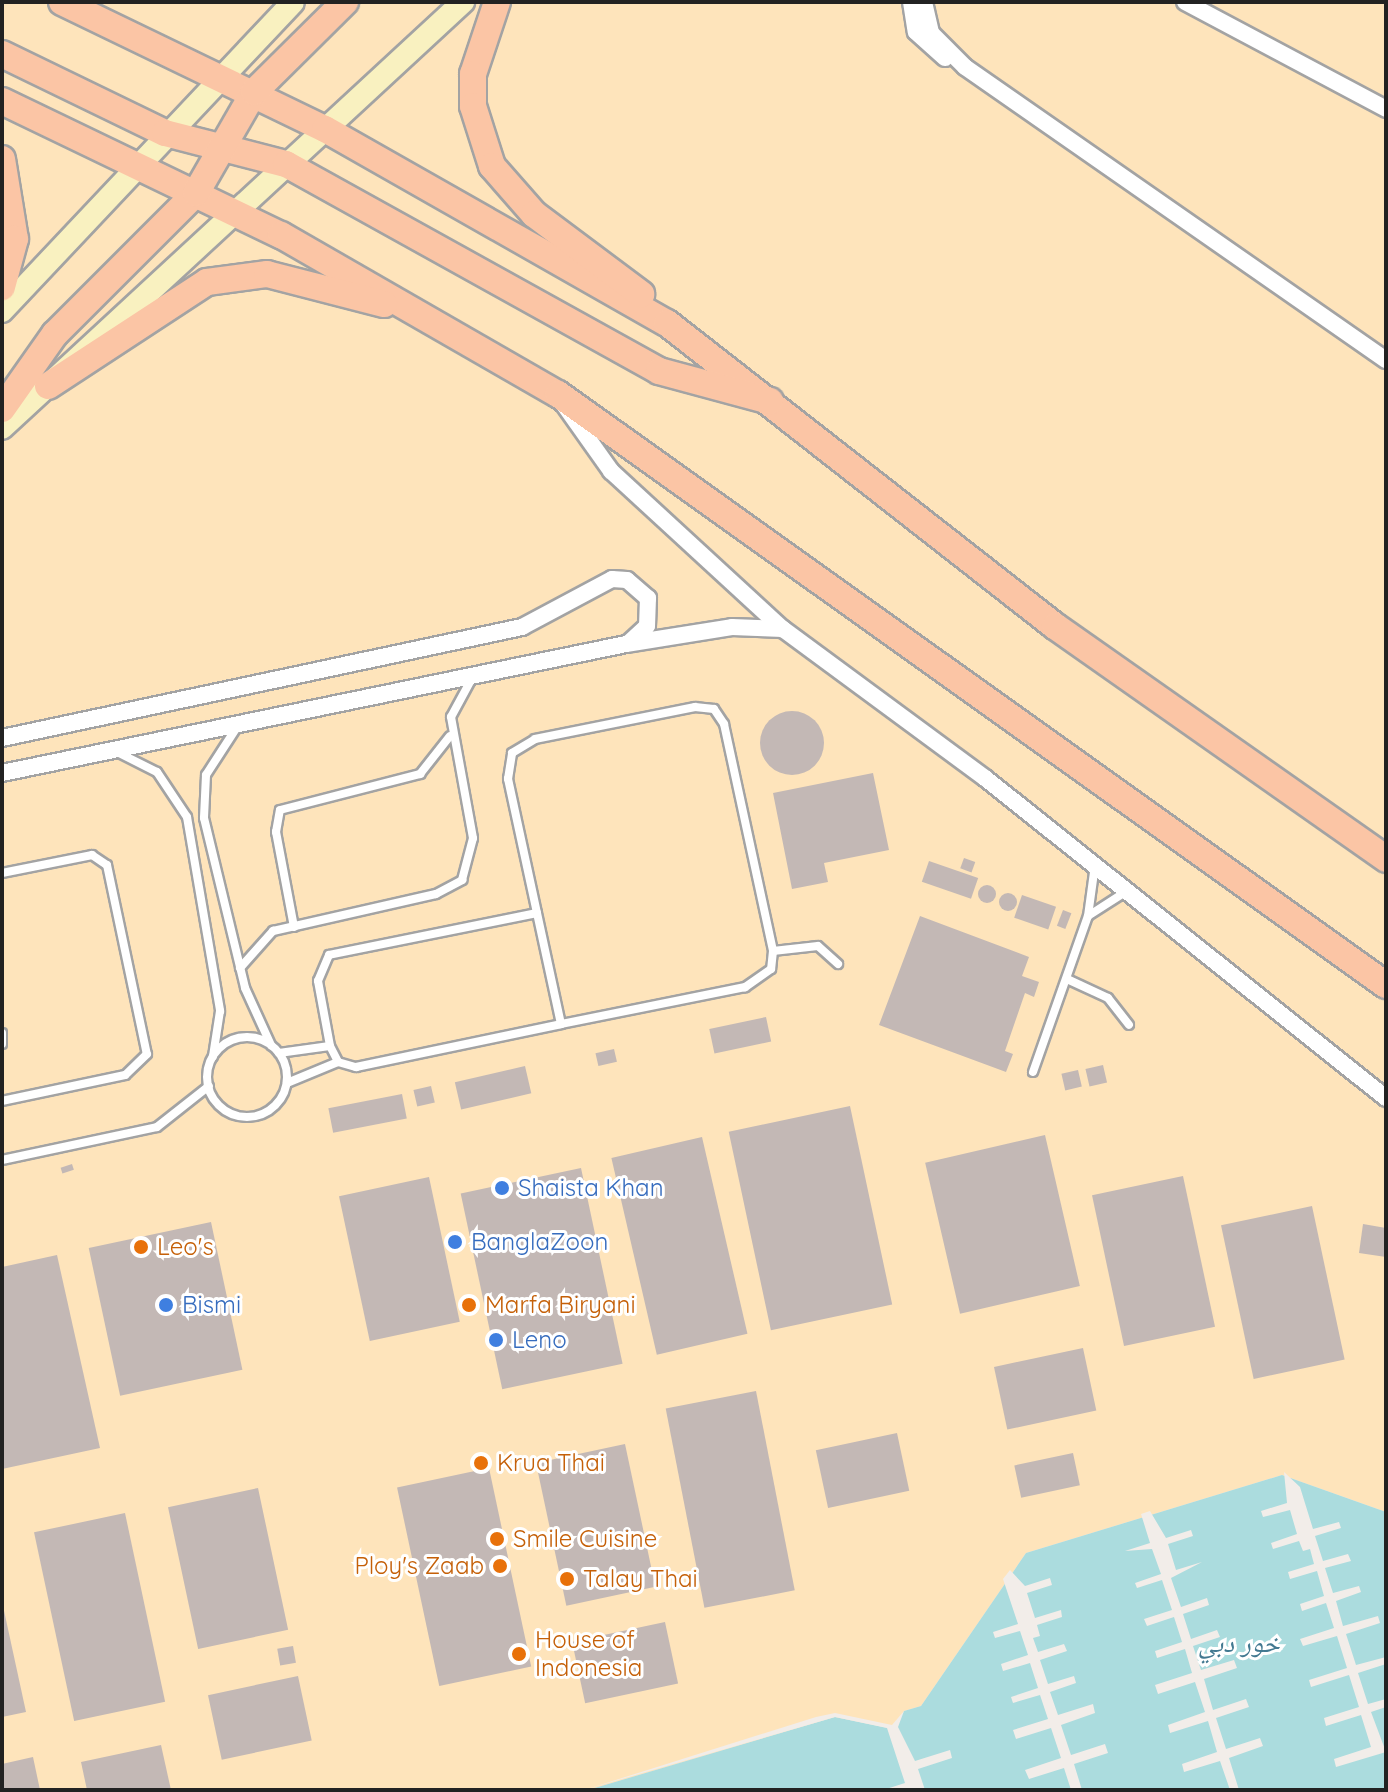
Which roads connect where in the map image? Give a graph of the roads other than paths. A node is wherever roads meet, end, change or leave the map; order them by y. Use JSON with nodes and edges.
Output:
{"nodes":[{"id":1,"x":62,"y":2,"type":"edge"},
{"id":2,"x":293,"y":2,"type":"edge"},
{"id":3,"x":345,"y":2,"type":"edge"},
{"id":4,"x":463,"y":2,"type":"edge"},
{"id":5,"x":497,"y":2,"type":"edge"},
{"id":6,"x":911,"y":2,"type":"edge"},
{"id":7,"x":924,"y":2,"type":"edge"},
{"id":8,"x":1185,"y":2,"type":"edge"},
{"id":9,"x":2,"y":54,"type":"edge"},
{"id":10,"x":965,"y":67,"type":"junction"},
{"id":11,"x":218,"y":75,"type":"junction"},
{"id":12,"x":254,"y":92,"type":"junction"},
{"id":13,"x":2,"y":101,"type":"edge"},
{"id":14,"x":1386,"y":108,"type":"edge"},
{"id":15,"x":325,"y":129,"type":"junction"},
{"id":16,"x":165,"y":133,"type":"junction"},
{"id":17,"x":222,"y":149,"type":"junction"},
{"id":18,"x":2,"y":159,"type":"edge"},
{"id":19,"x":286,"y":164,"type":"junction"},
{"id":20,"x":135,"y":167,"type":"junction"},
{"id":21,"x":196,"y":193,"type":"junction"},
{"id":22,"x":231,"y":209,"type":"junction"},
{"id":23,"x":2,"y":287,"type":"edge"},
{"id":24,"x":2,"y":311,"type":"edge"},
{"id":25,"x":431,"y":318,"type":"junction"},
{"id":26,"x":667,"y":323,"type":"junction"},
{"id":27,"x":1385,"y":361,"type":"edge"},
{"id":28,"x":48,"y":386,"type":"junction"},
{"id":29,"x":558,"y":394,"type":"junction"},
{"id":30,"x":776,"y":402,"type":"junction"},
{"id":31,"x":2,"y":409,"type":"edge"},
{"id":32,"x":2,"y":428,"type":"edge"},
{"id":33,"x":783,"y":629,"type":"junction"},
{"id":34,"x":626,"y":644,"type":"junction"},
{"id":35,"x":480,"y":672,"type":"junction"},
{"id":36,"x":242,"y":722,"type":"junction"},
{"id":37,"x":451,"y":736,"type":"junction"},
{"id":38,"x":2,"y":738,"type":"edge"},
{"id":39,"x":106,"y":751,"type":"junction"},
{"id":40,"x":2,"y":773,"type":"edge"},
{"id":41,"x":1386,"y":859,"type":"edge"},
{"id":42,"x":1095,"y":865,"type":"junction"},
{"id":43,"x":2,"y":873,"type":"edge"},
{"id":44,"x":1127,"y":890,"type":"junction"},
{"id":45,"x":537,"y":913,"type":"junction"},
{"id":46,"x":1088,"y":916,"type":"junction"},
{"id":47,"x":294,"y":927,"type":"junction"},
{"id":48,"x":773,"y":951,"type":"junction"},
{"id":49,"x":838,"y":964,"type":"dead end"},
{"id":50,"x":240,"y":968,"type":"junction"},
{"id":51,"x":1067,"y":979,"type":"junction"},
{"id":52,"x":1386,"y":985,"type":"edge"},
{"id":53,"x":561,"y":1024,"type":"junction"},
{"id":54,"x":1129,"y":1025,"type":"dead end"},
{"id":55,"x":2,"y":1033,"type":"edge"},
{"id":56,"x":2,"y":1044,"type":"edge"},
{"id":57,"x":271,"y":1045,"type":"junction"},
{"id":58,"x":330,"y":1046,"type":"junction"},
{"id":59,"x":279,"y":1053,"type":"junction"},
{"id":60,"x":213,"y":1056,"type":"junction"},
{"id":61,"x":338,"y":1062,"type":"junction"},
{"id":62,"x":1033,"y":1072,"type":"dead end"},
{"id":63,"x":287,"y":1083,"type":"junction"},
{"id":64,"x":209,"y":1086,"type":"junction"},
{"id":65,"x":1386,"y":1098,"type":"edge"},
{"id":66,"x":2,"y":1101,"type":"edge"},
{"id":67,"x":2,"y":1160,"type":"edge"}],
"edges":[{"from":1,"to":11,"type":"main road"},
{"from":2,"to":11,"type":"main road"},
{"from":3,"to":12,"type":"main road"},
{"from":4,"to":15,"type":"main road"},
{"from":5,"to":26,"type":"main road"},
{"from":6,"to":10,"type":"street"},
{"from":7,"to":10,"type":"street"},
{"from":8,"to":14,"type":"street"},
{"from":9,"to":16,"type":"main road"},
{"from":10,"to":27,"type":"street"},
{"from":11,"to":12,"type":"main road"},
{"from":11,"to":16,"type":"main road"},
{"from":12,"to":15,"type":"main road"},
{"from":12,"to":17,"type":"main road"},
{"from":13,"to":20,"type":"main road"},
{"from":15,"to":19,"type":"main road"},
{"from":15,"to":26,"type":"main road"},
{"from":16,"to":17,"type":"main road"},
{"from":16,"to":20,"type":"main road"},
{"from":17,"to":19,"type":"main road"},
{"from":17,"to":21,"type":"main road"},
{"from":18,"to":23,"type":"main road"},
{"from":19,"to":22,"type":"main road"},
{"from":19,"to":30,"type":"main road"},
{"from":20,"to":21,"type":"main road"},
{"from":20,"to":24,"type":"main road"},
{"from":21,"to":22,"type":"main road"},
{"from":21,"to":31,"type":"main road"},
{"from":22,"to":25,"type":"main road"},
{"from":22,"to":28,"type":"main road"},
{"from":25,"to":28,"type":"main road"},
{"from":25,"to":29,"type":"main road"},
{"from":26,"to":30,"type":"main road"},
{"from":28,"to":32,"type":"main road"},
{"from":29,"to":33,"type":"street"},
{"from":29,"to":52,"type":"main road"},
{"from":30,"to":41,"type":"main road"},
{"from":33,"to":34,"type":"street"},
{"from":33,"to":42,"type":"street"},
{"from":34,"to":35,"type":"street"},
{"from":34,"to":38,"type":"street"},
{"from":35,"to":36,"type":"street"},
{"from":35,"to":37,"type":"lane"},
{"from":36,"to":39,"type":"street"},
{"from":36,"to":50,"type":"lane"},
{"from":37,"to":47,"type":"lane"},
{"from":37,"to":47,"type":"lane"},
{"from":39,"to":40,"type":"street"},
{"from":39,"to":60,"type":"lane"},
{"from":42,"to":44,"type":"street"},
{"from":42,"to":46,"type":"lane"},
{"from":43,"to":66,"type":"lane"},
{"from":44,"to":46,"type":"lane"},
{"from":44,"to":65,"type":"street"},
{"from":45,"to":48,"type":"lane"},
{"from":45,"to":53,"type":"lane"},
{"from":45,"to":58,"type":"lane"},
{"from":46,"to":51,"type":"lane"},
{"from":47,"to":50,"type":"lane"},
{"from":48,"to":49,"type":"lane"},
{"from":48,"to":53,"type":"lane"},
{"from":50,"to":57,"type":"lane"},
{"from":51,"to":54,"type":"lane"},
{"from":51,"to":62,"type":"lane"},
{"from":53,"to":61,"type":"lane"},
{"from":55,"to":56,"type":"lane"},
{"from":57,"to":59,"type":"lane"},
{"from":57,"to":60,"type":"lane"},
{"from":58,"to":59,"type":"lane"},
{"from":58,"to":61,"type":"lane"},
{"from":59,"to":63,"type":"lane"},
{"from":60,"to":64,"type":"lane"},
{"from":61,"to":63,"type":"lane"},
{"from":63,"to":64,"type":"lane"},
{"from":64,"to":67,"type":"lane"}]}
